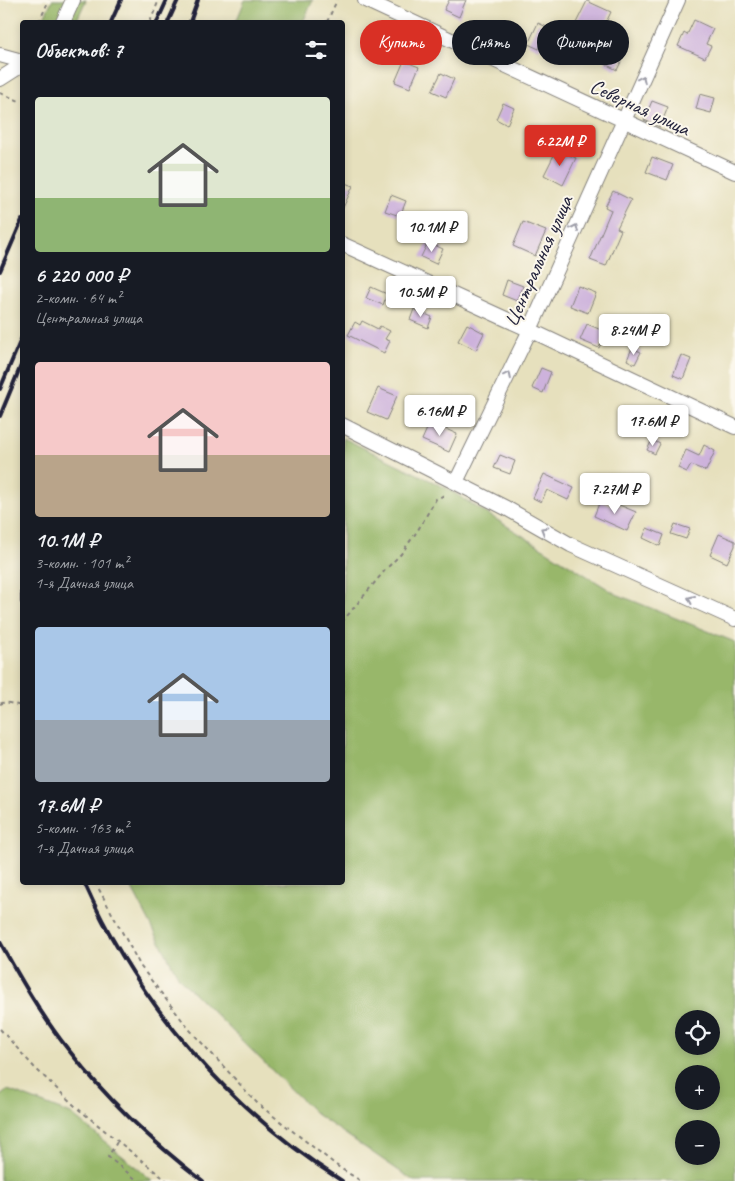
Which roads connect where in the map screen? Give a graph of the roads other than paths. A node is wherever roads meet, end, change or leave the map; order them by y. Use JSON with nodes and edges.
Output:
{"nodes":[{"id":1,"x":73,"y":0,"type":"edge"},
{"id":2,"x":365,"y":0,"type":"edge"},
{"id":3,"x":678,"y":0,"type":"edge"},
{"id":4,"x":64,"y":20,"type":"edge"},
{"id":5,"x":0,"y":55,"type":"edge"},
{"id":6,"x":20,"y":60,"type":"edge"},
{"id":7,"x":20,"y":66,"type":"edge"},
{"id":8,"x":0,"y":79,"type":"edge"},
{"id":9,"x":623,"y":121,"type":"junction"},
{"id":10,"x":735,"y":172,"type":"edge"},
{"id":11,"x":345,"y":245,"type":"edge"},
{"id":12,"x":530,"y":330,"type":"junction"},
{"id":13,"x":345,"y":426,"type":"edge"},
{"id":14,"x":735,"y":427,"type":"edge"},
{"id":15,"x":456,"y":482,"type":"junction"},
{"id":16,"x":735,"y":619,"type":"edge"}],
"edges":[{"from":1,"to":4,"type":"street"},
{"from":2,"to":9,"type":"street","name":"Северная улица"},
{"from":9,"to":3,"type":"street","name":"Центральная улица","one_way":true},
{"from":5,"to":6,"type":"street"},
{"from":7,"to":8,"type":"street"},
{"from":9,"to":10,"type":"street","name":"Северная улица"},
{"from":12,"to":9,"type":"street","name":"Центральная улица","one_way":true},
{"from":11,"to":12,"type":"street"},
{"from":12,"to":14,"type":"street"},
{"from":15,"to":12,"type":"street","name":"Центральная улица","one_way":true},
{"from":13,"to":15,"type":"street"},
{"from":16,"to":15,"type":"street","one_way":true}]}
